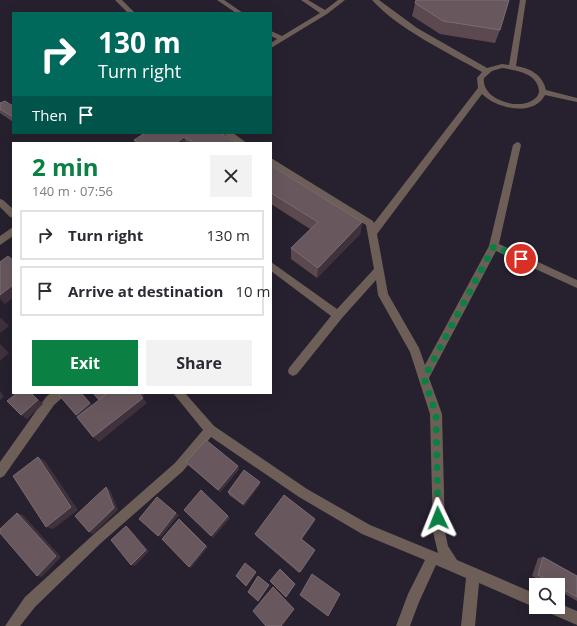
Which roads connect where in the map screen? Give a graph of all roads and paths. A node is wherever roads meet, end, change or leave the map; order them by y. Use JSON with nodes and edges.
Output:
{"nodes":[{"id":1,"x":118,"y":0,"type":"edge"},
{"id":2,"x":220,"y":0,"type":"edge"},
{"id":3,"x":304,"y":0,"type":"edge"},
{"id":4,"x":342,"y":0,"type":"edge"},
{"id":5,"x":375,"y":0,"type":"edge"},
{"id":6,"x":523,"y":0,"type":"edge"},
{"id":7,"x":131,"y":12,"type":"edge"},
{"id":8,"x":238,"y":12,"type":"edge"},
{"id":9,"x":325,"y":13,"type":"junction"},
{"id":10,"x":272,"y":34,"type":"edge"},
{"id":11,"x":282,"y":39,"type":"junction"},
{"id":12,"x":272,"y":45,"type":"edge"},
{"id":13,"x":512,"y":67,"type":"junction"},
{"id":14,"x":486,"y":71,"type":"junction"},
{"id":15,"x":482,"y":89,"type":"junction"},
{"id":16,"x":544,"y":92,"type":"junction"},
{"id":17,"x":577,"y":100,"type":"edge"},
{"id":18,"x":229,"y":134,"type":"edge"},
{"id":19,"x":241,"y":142,"type":"edge"},
{"id":20,"x":517,"y":144,"type":"dead end"},
{"id":21,"x":272,"y":162,"type":"edge"},
{"id":22,"x":0,"y":202,"type":"edge"},
{"id":23,"x":12,"y":214,"type":"edge"},
{"id":24,"x":372,"y":233,"type":"junction"},
{"id":25,"x":12,"y":235,"type":"edge"},
{"id":26,"x":0,"y":241,"type":"edge"},
{"id":27,"x":494,"y":246,"type":"junction"},
{"id":28,"x":272,"y":267,"type":"edge"},
{"id":29,"x":379,"y":270,"type":"junction"},
{"id":30,"x":577,"y":284,"type":"edge"},
{"id":31,"x":338,"y":315,"type":"junction"},
{"id":32,"x":293,"y":371,"type":"dead end"},
{"id":33,"x":424,"y":378,"type":"junction"},
{"id":34,"x":58,"y":394,"type":"edge"},
{"id":35,"x":179,"y":394,"type":"edge"},
{"id":36,"x":210,"y":430,"type":"junction"},
{"id":37,"x":0,"y":472,"type":"edge"},
{"id":38,"x":433,"y":558,"type":"junction"},
{"id":39,"x":452,"y":565,"type":"junction"},
{"id":40,"x":473,"y":574,"type":"junction"},
{"id":41,"x":529,"y":598,"type":"edge"},
{"id":42,"x":565,"y":613,"type":"edge"},
{"id":43,"x":577,"y":618,"type":"edge"},
{"id":44,"x":12,"y":626,"type":"edge"},
{"id":45,"x":403,"y":626,"type":"edge"},
{"id":46,"x":468,"y":626,"type":"edge"}],
"edges":[{"from":1,"to":7,"type":"street"},
{"from":2,"to":8,"type":"street"},
{"from":3,"to":9,"type":"street"},
{"from":4,"to":9,"type":"street"},
{"from":5,"to":14,"type":"street"},
{"from":6,"to":13,"type":"street"},
{"from":9,"to":11,"type":"street"},
{"from":10,"to":11,"type":"street"},
{"from":11,"to":12,"type":"street"},
{"from":13,"to":14,"type":"street"},
{"from":13,"to":16,"type":"street"},
{"from":14,"to":15,"type":"street"},
{"from":15,"to":16,"type":"street"},
{"from":15,"to":24,"type":"street"},
{"from":16,"to":17,"type":"street"},
{"from":18,"to":19,"type":"street"},
{"from":20,"to":27,"type":"street"},
{"from":21,"to":24,"type":"street"},
{"from":22,"to":23,"type":"street"},
{"from":24,"to":29,"type":"street"},
{"from":25,"to":26,"type":"street"},
{"from":27,"to":30,"type":"street"},
{"from":27,"to":33,"type":"street"},
{"from":28,"to":31,"type":"street"},
{"from":29,"to":31,"type":"street"},
{"from":29,"to":33,"type":"street"},
{"from":31,"to":32,"type":"street"},
{"from":33,"to":39,"type":"street"},
{"from":34,"to":37,"type":"street"},
{"from":35,"to":36,"type":"street"},
{"from":36,"to":38,"type":"street"},
{"from":36,"to":44,"type":"street"},
{"from":38,"to":39,"type":"street"},
{"from":38,"to":45,"type":"street"},
{"from":39,"to":40,"type":"street"},
{"from":40,"to":41,"type":"street"},
{"from":40,"to":46,"type":"street"},
{"from":42,"to":43,"type":"street"}]}
